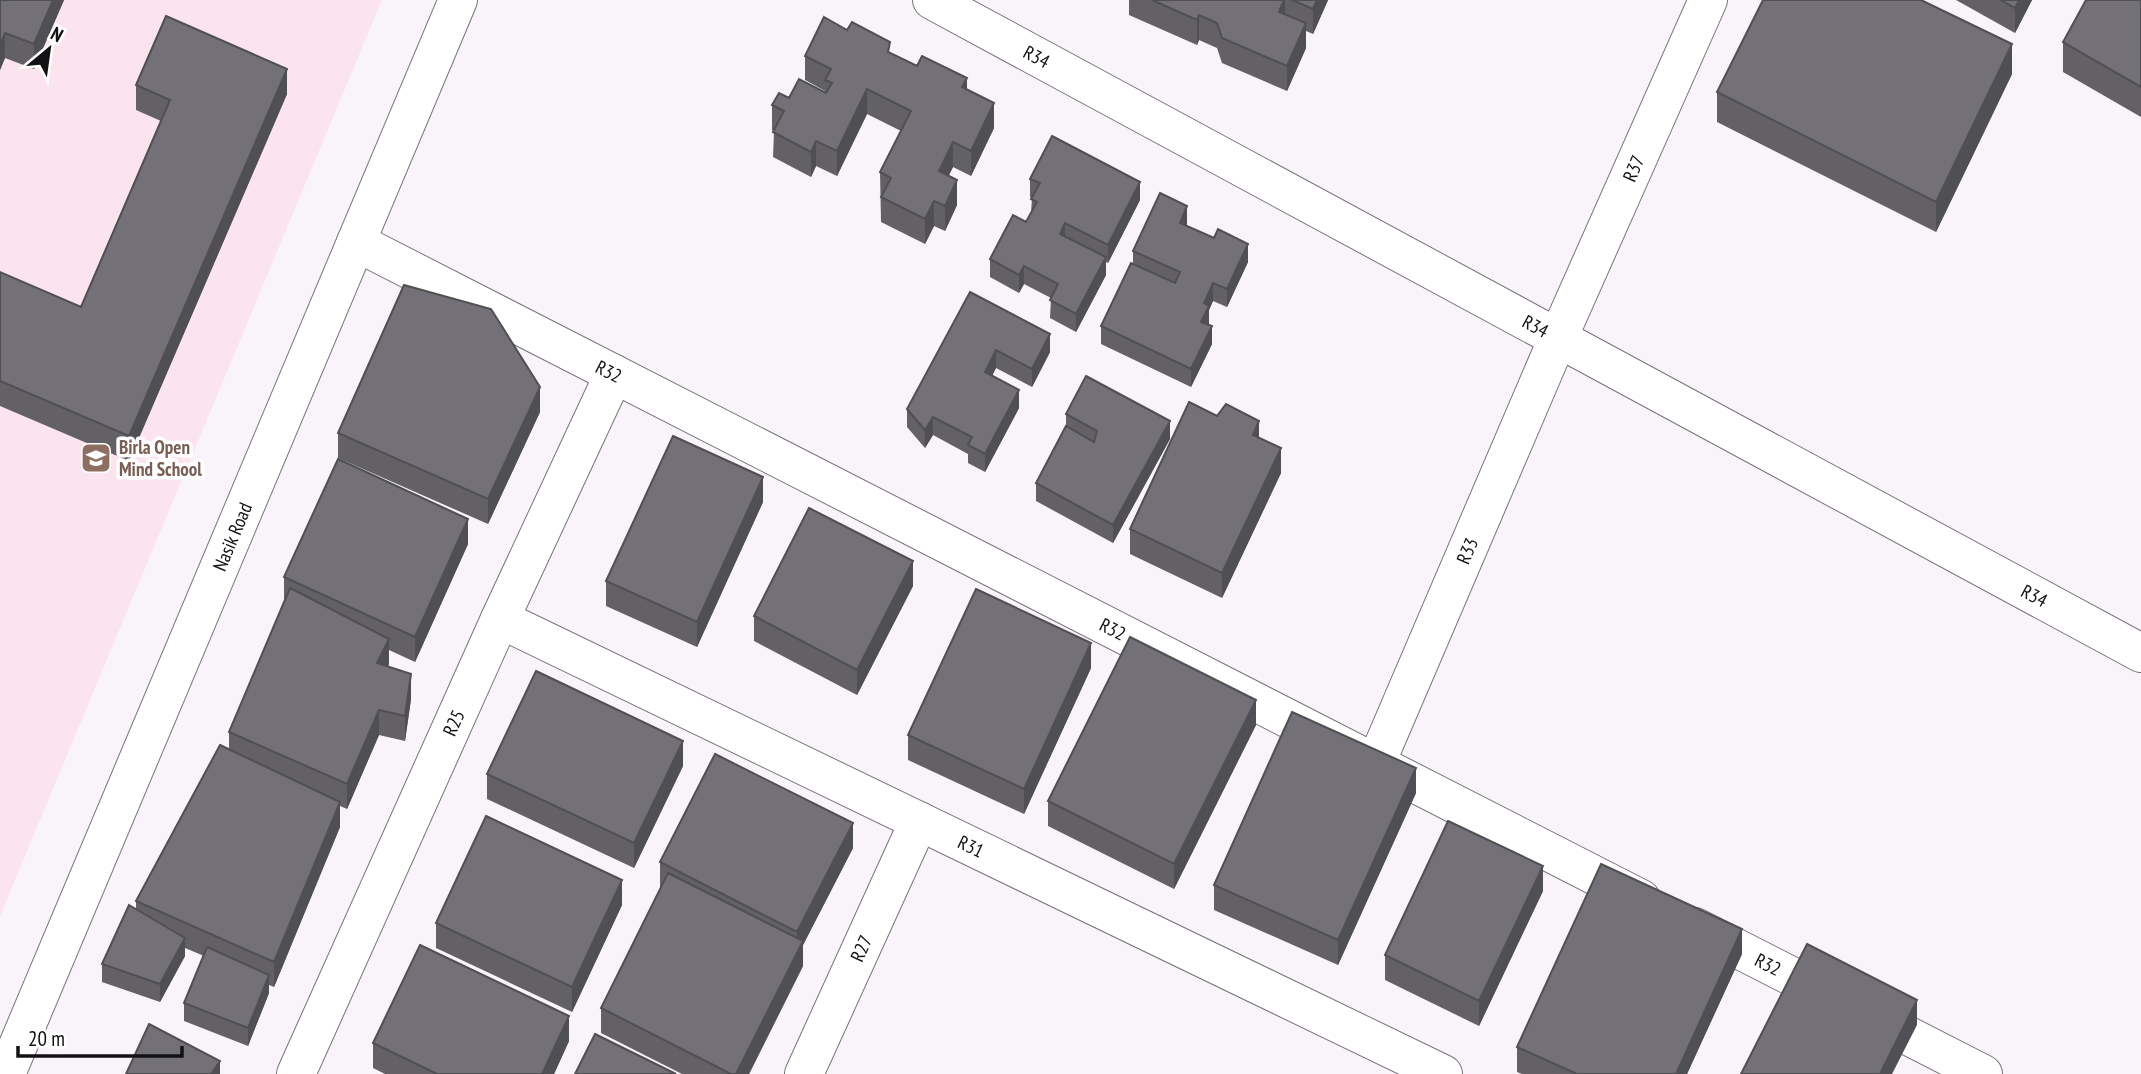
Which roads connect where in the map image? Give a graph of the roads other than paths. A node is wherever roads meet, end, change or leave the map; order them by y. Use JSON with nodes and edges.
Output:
{"nodes":[{"id":1,"x":458,"y":0,"type":"edge"},
{"id":2,"x":932,"y":0,"type":"edge"},
{"id":3,"x":1708,"y":0,"type":"edge"},
{"id":4,"x":356,"y":242,"type":"junction"},
{"id":5,"x":1558,"y":338,"type":"junction"},
{"id":6,"x":614,"y":374,"type":"junction"},
{"id":7,"x":500,"y":619,"type":"junction"},
{"id":8,"x":2141,"y":653,"type":"edge"},
{"id":9,"x":1376,"y":763,"type":"junction"},
{"id":10,"x":919,"y":821,"type":"junction"},
{"id":11,"x":1969,"y":1071,"type":"edge"},
{"id":12,"x":1440,"y":1073,"type":"edge"},
{"id":13,"x":6,"y":1074,"type":"edge"},
{"id":14,"x":296,"y":1074,"type":"edge"},
{"id":15,"x":804,"y":1074,"type":"edge"}],
"edges":[{"from":1,"to":4,"type":"street","name":"Nasik Road"},
{"from":2,"to":5,"type":"street","name":"R34"},
{"from":3,"to":5,"type":"street","name":"R37"},
{"from":4,"to":6,"type":"street","name":"R32"},
{"from":4,"to":13,"type":"street","name":"Nasik Road"},
{"from":5,"to":8,"type":"street","name":"R34"},
{"from":5,"to":9,"type":"street","name":"R33"},
{"from":6,"to":7,"type":"street","name":"R25"},
{"from":6,"to":9,"type":"street","name":"R32"},
{"from":7,"to":10,"type":"street","name":"R31"},
{"from":7,"to":14,"type":"street","name":"R25"},
{"from":9,"to":11,"type":"street","name":"R32"},
{"from":10,"to":12,"type":"street","name":"R31"},
{"from":10,"to":15,"type":"street","name":"R27"}]}
